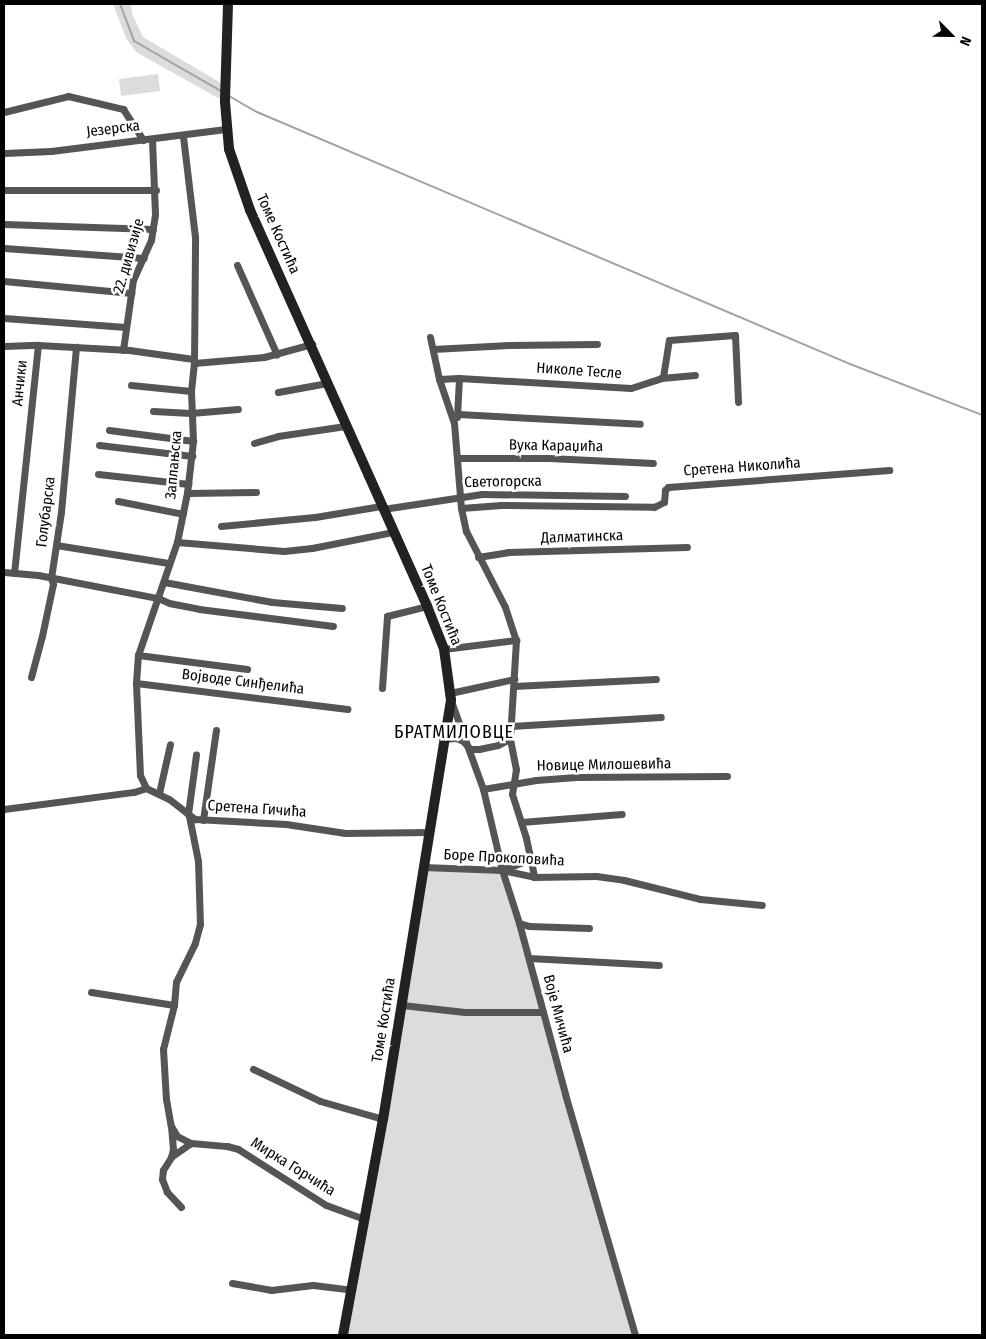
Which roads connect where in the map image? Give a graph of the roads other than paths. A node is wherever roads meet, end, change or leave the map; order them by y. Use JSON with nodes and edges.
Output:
{"nodes":[{"id":1,"x":228,"y":4,"type":"edge"},
{"id":2,"x":4,"y":112,"type":"edge"},
{"id":3,"x":226,"y":128,"type":"junction"},
{"id":4,"x":183,"y":136,"type":"junction"},
{"id":5,"x":152,"y":139,"type":"junction"},
{"id":6,"x":143,"y":140,"type":"junction"},
{"id":7,"x":4,"y":153,"type":"edge"},
{"id":8,"x":4,"y":190,"type":"edge"},
{"id":9,"x":156,"y":190,"type":"junction"},
{"id":10,"x":4,"y":224,"type":"edge"},
{"id":11,"x":153,"y":229,"type":"junction"},
{"id":12,"x":4,"y":248,"type":"edge"},
{"id":13,"x":144,"y":258,"type":"junction"},
{"id":14,"x":237,"y":265,"type":"dead end"},
{"id":15,"x":4,"y":281,"type":"edge"},
{"id":16,"x":131,"y":293,"type":"junction"},
{"id":17,"x":4,"y":318,"type":"edge"},
{"id":18,"x":126,"y":327,"type":"junction"},
{"id":19,"x":430,"y":337,"type":"dead end"},
{"id":20,"x":312,"y":344,"type":"junction"},
{"id":21,"x":597,"y":344,"type":"dead end"},
{"id":22,"x":38,"y":345,"type":"junction"},
{"id":23,"x":4,"y":346,"type":"edge"},
{"id":24,"x":76,"y":347,"type":"junction"},
{"id":25,"x":432,"y":349,"type":"junction"},
{"id":26,"x":123,"y":350,"type":"junction"},
{"id":27,"x":277,"y":355,"type":"junction"},
{"id":28,"x":194,"y":361,"type":"junction"},
{"id":29,"x":695,"y":375,"type":"dead end"},
{"id":30,"x":439,"y":378,"type":"junction"},
{"id":31,"x":459,"y":378,"type":"junction"},
{"id":32,"x":663,"y":378,"type":"junction"},
{"id":33,"x":327,"y":383,"type":"junction"},
{"id":34,"x":131,"y":385,"type":"dead end"},
{"id":35,"x":191,"y":392,"type":"junction"},
{"id":36,"x":278,"y":392,"type":"dead end"},
{"id":37,"x":738,"y":402,"type":"dead end"},
{"id":38,"x":238,"y":409,"type":"dead end"},
{"id":39,"x":154,"y":411,"type":"dead end"},
{"id":40,"x":191,"y":413,"type":"junction"},
{"id":41,"x":458,"y":414,"type":"junction"},
{"id":42,"x":454,"y":423,"type":"junction"},
{"id":43,"x":640,"y":424,"type":"dead end"},
{"id":44,"x":345,"y":426,"type":"junction"},
{"id":45,"x":109,"y":430,"type":"dead end"},
{"id":46,"x":193,"y":441,"type":"junction"},
{"id":47,"x":254,"y":442,"type":"dead end"},
{"id":48,"x":100,"y":445,"type":"dead end"},
{"id":49,"x":192,"y":456,"type":"junction"},
{"id":50,"x":458,"y":458,"type":"junction"},
{"id":51,"x":653,"y":463,"type":"dead end"},
{"id":52,"x":889,"y":470,"type":"dead end"},
{"id":53,"x":98,"y":474,"type":"dead end"},
{"id":54,"x":188,"y":484,"type":"junction"},
{"id":55,"x":256,"y":492,"type":"dead end"},
{"id":56,"x":187,"y":493,"type":"junction"},
{"id":57,"x":460,"y":496,"type":"junction"},
{"id":58,"x":625,"y":496,"type":"dead end"},
{"id":59,"x":118,"y":501,"type":"dead end"},
{"id":60,"x":382,"y":507,"type":"junction"},
{"id":61,"x":461,"y":508,"type":"junction"},
{"id":62,"x":183,"y":514,"type":"junction"},
{"id":63,"x":221,"y":526,"type":"dead end"},
{"id":64,"x":393,"y":532,"type":"junction"},
{"id":65,"x":177,"y":542,"type":"junction"},
{"id":66,"x":56,"y":545,"type":"junction"},
{"id":67,"x":687,"y":547,"type":"dead end"},
{"id":68,"x":478,"y":557,"type":"junction"},
{"id":69,"x":169,"y":563,"type":"junction"},
{"id":70,"x":4,"y":572,"type":"edge"},
{"id":71,"x":14,"y":573,"type":"junction"},
{"id":72,"x":51,"y":578,"type":"junction"},
{"id":73,"x":164,"y":582,"type":"junction"},
{"id":74,"x":158,"y":598,"type":"junction"},
{"id":75,"x":427,"y":606,"type":"junction"},
{"id":76,"x":342,"y":608,"type":"dead end"},
{"id":77,"x":333,"y":626,"type":"dead end"},
{"id":78,"x":516,"y":640,"type":"junction"},
{"id":79,"x":444,"y":649,"type":"junction"},
{"id":80,"x":138,"y":655,"type":"junction"},
{"id":81,"x":247,"y":669,"type":"dead end"},
{"id":82,"x":31,"y":677,"type":"dead end"},
{"id":83,"x":656,"y":680,"type":"dead end"},
{"id":84,"x":136,"y":683,"type":"junction"},
{"id":85,"x":514,"y":683,"type":"junction"},
{"id":86,"x":382,"y":688,"type":"dead end"},
{"id":87,"x":451,"y":697,"type":"junction"},
{"id":88,"x":347,"y":709,"type":"dead end"},
{"id":89,"x":660,"y":717,"type":"dead end"},
{"id":90,"x":511,"y":726,"type":"junction"},
{"id":91,"x":216,"y":730,"type":"dead end"},
{"id":92,"x":443,"y":739,"type":"junction"},
{"id":93,"x":510,"y":739,"type":"junction"},
{"id":94,"x":170,"y":744,"type":"dead end"},
{"id":95,"x":470,"y":749,"type":"junction"},
{"id":96,"x":196,"y":755,"type":"dead end"},
{"id":97,"x":727,"y":776,"type":"dead end"},
{"id":98,"x":513,"y":784,"type":"junction"},
{"id":99,"x":146,"y":788,"type":"junction"},
{"id":100,"x":483,"y":789,"type":"junction"},
{"id":101,"x":159,"y":793,"type":"junction"},
{"id":102,"x":4,"y":809,"type":"edge"},
{"id":103,"x":622,"y":814,"type":"dead end"},
{"id":104,"x":189,"y":815,"type":"junction"},
{"id":105,"x":203,"y":820,"type":"junction"},
{"id":106,"x":521,"y":822,"type":"junction"},
{"id":107,"x":428,"y":832,"type":"junction"},
{"id":108,"x":530,"y":859,"type":"junction"},
{"id":109,"x":423,"y":867,"type":"junction"},
{"id":110,"x":502,"y":870,"type":"junction"},
{"id":111,"x":534,"y":877,"type":"junction"},
{"id":112,"x":762,"y":904,"type":"dead end"},
{"id":113,"x":520,"y":923,"type":"junction"},
{"id":114,"x":589,"y":928,"type":"dead end"},
{"id":115,"x":529,"y":958,"type":"junction"},
{"id":116,"x":659,"y":965,"type":"dead end"},
{"id":117,"x":91,"y":992,"type":"dead end"},
{"id":118,"x":174,"y":1005,"type":"junction"},
{"id":119,"x":402,"y":1005,"type":"junction"},
{"id":120,"x":543,"y":1012,"type":"junction"},
{"id":121,"x":253,"y":1068,"type":"dead end"},
{"id":122,"x":383,"y":1120,"type":"junction"},
{"id":123,"x":171,"y":1127,"type":"junction"},
{"id":124,"x":191,"y":1143,"type":"junction"},
{"id":125,"x":170,"y":1157,"type":"junction"},
{"id":126,"x":181,"y":1207,"type":"dead end"},
{"id":127,"x":364,"y":1219,"type":"junction"},
{"id":128,"x":232,"y":1283,"type":"dead end"},
{"id":129,"x":351,"y":1290,"type":"junction"},
{"id":130,"x":343,"y":1335,"type":"edge"},
{"id":131,"x":635,"y":1335,"type":"edge"}],
"edges":[{"from":1,"to":3,"type":"street","name":"Томе Костића"},
{"from":2,"to":6,"type":"street"},
{"from":3,"to":4,"type":"street","name":"Језерска"},
{"from":3,"to":20,"type":"street","name":"Томе Костића"},
{"from":4,"to":5,"type":"street","name":"Језерска"},
{"from":4,"to":28,"type":"street","name":"Заплањска"},
{"from":5,"to":6,"type":"street","name":"Језерска"},
{"from":5,"to":9,"type":"street","name":"22. дивизије"},
{"from":6,"to":7,"type":"street","name":"Језерска"},
{"from":8,"to":9,"type":"street"},
{"from":9,"to":11,"type":"street","name":"22. дивизије"},
{"from":10,"to":11,"type":"street"},
{"from":11,"to":13,"type":"street","name":"22. дивизије"},
{"from":12,"to":13,"type":"street"},
{"from":13,"to":16,"type":"street","name":"22. дивизије"},
{"from":14,"to":27,"type":"street"},
{"from":15,"to":16,"type":"street"},
{"from":16,"to":18,"type":"street","name":"22. дивизије"},
{"from":17,"to":18,"type":"street"},
{"from":18,"to":26,"type":"street","name":"22. дивизије"},
{"from":19,"to":25,"type":"street"},
{"from":20,"to":27,"type":"street"},
{"from":20,"to":33,"type":"street","name":"Томе Костића"},
{"from":21,"to":25,"type":"street"},
{"from":22,"to":23,"type":"street"},
{"from":22,"to":24,"type":"street"},
{"from":22,"to":71,"type":"street","name":"Анчики"},
{"from":24,"to":26,"type":"street"},
{"from":24,"to":66,"type":"street","name":"Голубарска"},
{"from":25,"to":30,"type":"street"},
{"from":26,"to":28,"type":"street"},
{"from":27,"to":28,"type":"street"},
{"from":28,"to":35,"type":"street","name":"Заплањска"},
{"from":29,"to":32,"type":"street","name":"Николе Тесле"},
{"from":30,"to":31,"type":"street","name":"Николе Тесле"},
{"from":30,"to":42,"type":"street"},
{"from":31,"to":32,"type":"street","name":"Николе Тесле"},
{"from":31,"to":41,"type":"street"},
{"from":32,"to":37,"type":"street"},
{"from":33,"to":36,"type":"street"},
{"from":33,"to":44,"type":"street","name":"Томе Костића"},
{"from":34,"to":35,"type":"street"},
{"from":35,"to":40,"type":"street","name":"Заплањска"},
{"from":38,"to":40,"type":"street"},
{"from":39,"to":40,"type":"street"},
{"from":40,"to":46,"type":"street","name":"Заплањска"},
{"from":41,"to":42,"type":"street"},
{"from":41,"to":43,"type":"street"},
{"from":42,"to":50,"type":"street"},
{"from":44,"to":47,"type":"street"},
{"from":44,"to":60,"type":"street","name":"Томе Костића"},
{"from":45,"to":46,"type":"street"},
{"from":46,"to":49,"type":"street","name":"Заплањска"},
{"from":48,"to":49,"type":"street"},
{"from":49,"to":54,"type":"street","name":"Заплањска"},
{"from":50,"to":51,"type":"street","name":"Вука Караџића"},
{"from":50,"to":57,"type":"street"},
{"from":52,"to":61,"type":"street","name":"Сретена Николића"},
{"from":53,"to":54,"type":"street"},
{"from":54,"to":56,"type":"street","name":"Заплањска"},
{"from":55,"to":56,"type":"street"},
{"from":56,"to":62,"type":"street","name":"Заплањска"},
{"from":57,"to":58,"type":"street","name":"Светогорска"},
{"from":57,"to":60,"type":"street","name":"Светогорска"},
{"from":57,"to":61,"type":"street"},
{"from":59,"to":62,"type":"street"},
{"from":60,"to":63,"type":"street","name":"Светогорска"},
{"from":60,"to":64,"type":"street","name":"Томе Костића"},
{"from":61,"to":68,"type":"street"},
{"from":62,"to":65,"type":"street","name":"Заплањска"},
{"from":64,"to":65,"type":"street"},
{"from":64,"to":75,"type":"street","name":"Томе Костића"},
{"from":65,"to":69,"type":"street","name":"Заплањска"},
{"from":66,"to":69,"type":"street"},
{"from":66,"to":72,"type":"street","name":"Голубарска"},
{"from":67,"to":68,"type":"street","name":"Далматинска"},
{"from":68,"to":78,"type":"street"},
{"from":69,"to":73,"type":"street","name":"Заплањска"},
{"from":70,"to":71,"type":"street"},
{"from":71,"to":72,"type":"street"},
{"from":72,"to":74,"type":"street"},
{"from":72,"to":82,"type":"street","name":"Голубарска"},
{"from":73,"to":74,"type":"street","name":"Заплањска"},
{"from":73,"to":76,"type":"street"},
{"from":74,"to":77,"type":"street"},
{"from":74,"to":80,"type":"street","name":"Заплањска"},
{"from":75,"to":79,"type":"street","name":"Томе Костића"},
{"from":75,"to":86,"type":"street"},
{"from":78,"to":79,"type":"street"},
{"from":78,"to":85,"type":"street"},
{"from":79,"to":87,"type":"street","name":"Томе Костића"},
{"from":80,"to":81,"type":"street"},
{"from":80,"to":84,"type":"street","name":"Заплањска"},
{"from":83,"to":85,"type":"street"},
{"from":84,"to":88,"type":"street","name":"Војводе Синђелића"},
{"from":84,"to":99,"type":"street","name":"Заплањска"},
{"from":85,"to":87,"type":"street"},
{"from":85,"to":90,"type":"street"},
{"from":87,"to":92,"type":"street","name":"Томе Костића"},
{"from":87,"to":95,"type":"street","name":"Воје Мичића"},
{"from":89,"to":90,"type":"street"},
{"from":90,"to":93,"type":"street"},
{"from":91,"to":105,"type":"street"},
{"from":92,"to":95,"type":"street"},
{"from":92,"to":107,"type":"street","name":"Томе Костића"},
{"from":93,"to":95,"type":"street"},
{"from":93,"to":98,"type":"street"},
{"from":94,"to":101,"type":"street"},
{"from":95,"to":100,"type":"street","name":"Воје Мичића"},
{"from":96,"to":104,"type":"street"},
{"from":97,"to":98,"type":"street","name":"Новице Милошевића"},
{"from":98,"to":100,"type":"street","name":"Новице Милошевића"},
{"from":98,"to":106,"type":"street"},
{"from":99,"to":101,"type":"street","name":"Сретена Гичића"},
{"from":99,"to":102,"type":"street"},
{"from":100,"to":110,"type":"street","name":"Воје Мичића"},
{"from":101,"to":104,"type":"street","name":"Сретена Гичића"},
{"from":103,"to":106,"type":"street"},
{"from":104,"to":105,"type":"street","name":"Сретена Гичића"},
{"from":104,"to":118,"type":"street"},
{"from":105,"to":107,"type":"street","name":"Сретена Гичића"},
{"from":106,"to":108,"type":"street"},
{"from":107,"to":109,"type":"street","name":"Томе Костића"},
{"from":108,"to":110,"type":"street"},
{"from":108,"to":111,"type":"street"},
{"from":109,"to":110,"type":"street","name":"Боре Прокоповића"},
{"from":109,"to":119,"type":"street","name":"Томе Костића"},
{"from":110,"to":111,"type":"street","name":"Боре Прокоповића"},
{"from":110,"to":113,"type":"street","name":"Воје Мичића"},
{"from":111,"to":112,"type":"street","name":"Боре Прокоповића"},
{"from":113,"to":114,"type":"street"},
{"from":113,"to":115,"type":"street","name":"Воје Мичића"},
{"from":115,"to":116,"type":"street"},
{"from":115,"to":120,"type":"street","name":"Воје Мичића"},
{"from":117,"to":118,"type":"street"},
{"from":118,"to":123,"type":"street"},
{"from":119,"to":120,"type":"street"},
{"from":119,"to":122,"type":"street","name":"Томе Костића"},
{"from":120,"to":131,"type":"street","name":"Воје Мичића"},
{"from":121,"to":122,"type":"street"},
{"from":122,"to":127,"type":"street","name":"Томе Костића"},
{"from":123,"to":124,"type":"street"},
{"from":123,"to":125,"type":"street"},
{"from":124,"to":125,"type":"street"},
{"from":124,"to":127,"type":"street","name":"Мирка Горчића"},
{"from":125,"to":126,"type":"street"},
{"from":127,"to":129,"type":"street","name":"Томе Костића"},
{"from":128,"to":129,"type":"street"},
{"from":129,"to":130,"type":"street","name":"Томе Костића"}]}
